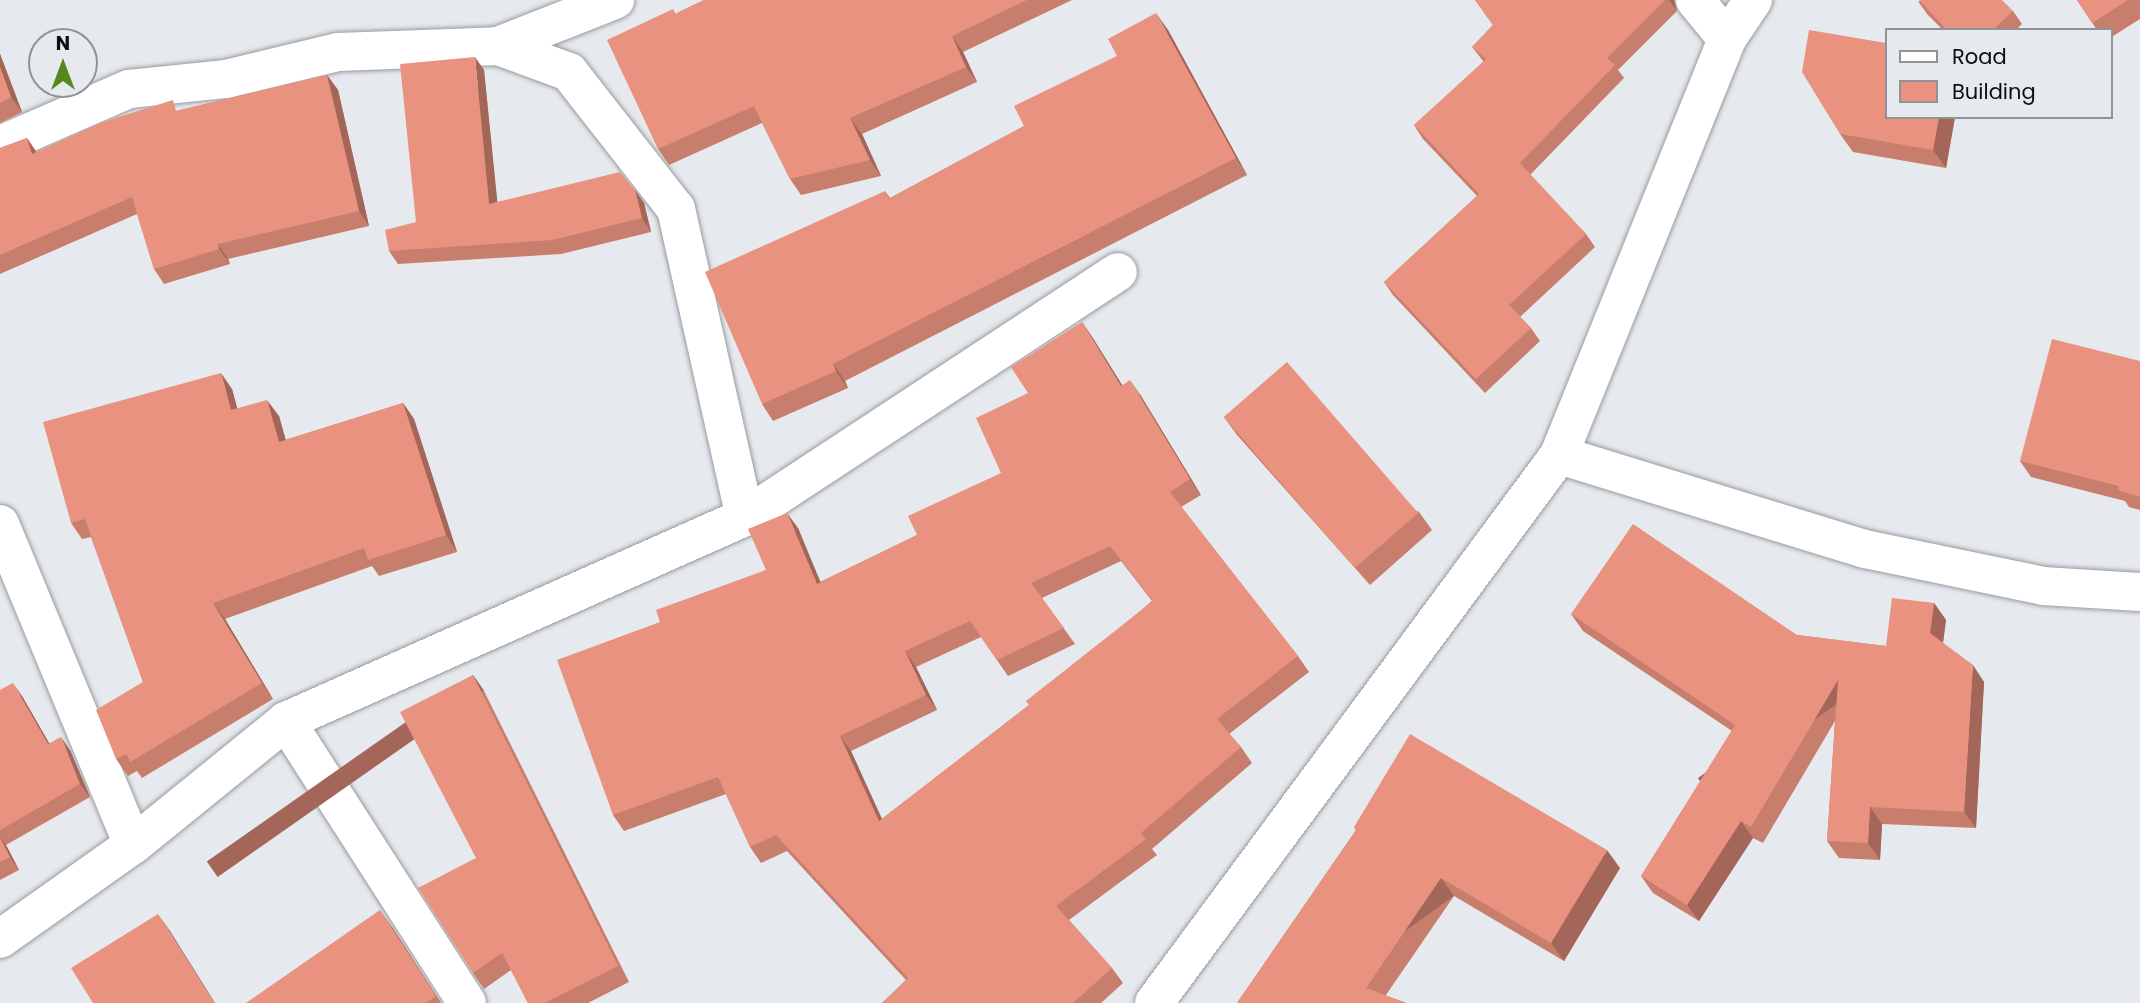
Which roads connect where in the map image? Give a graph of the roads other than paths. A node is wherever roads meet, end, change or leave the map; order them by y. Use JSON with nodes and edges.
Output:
{"nodes":[{"id":1,"x":615,"y":0,"type":"edge"},
{"id":2,"x":1695,"y":0,"type":"edge"},
{"id":3,"x":1753,"y":0,"type":"edge"},
{"id":4,"x":1727,"y":39,"type":"junction"},
{"id":5,"x":498,"y":46,"type":"junction"},
{"id":6,"x":0,"y":145,"type":"edge"},
{"id":7,"x":1118,"y":272,"type":"dead end"},
{"id":8,"x":1559,"y":455,"type":"junction"},
{"id":9,"x":745,"y":517,"type":"junction"},
{"id":10,"x":0,"y":524,"type":"edge"},
{"id":11,"x":2140,"y":592,"type":"edge"},
{"id":12,"x":286,"y":721,"type":"junction"},
{"id":13,"x":134,"y":845,"type":"junction"},
{"id":14,"x":0,"y":939,"type":"edge"},
{"id":15,"x":467,"y":1003,"type":"edge"},
{"id":16,"x":1154,"y":1003,"type":"edge"}],
"edges":[{"from":1,"to":5,"type":"street"},
{"from":2,"to":4,"type":"street"},
{"from":3,"to":4,"type":"street"},
{"from":4,"to":8,"type":"street"},
{"from":5,"to":6,"type":"street"},
{"from":5,"to":9,"type":"street"},
{"from":7,"to":9,"type":"street"},
{"from":8,"to":11,"type":"street"},
{"from":8,"to":16,"type":"street"},
{"from":9,"to":12,"type":"street"},
{"from":10,"to":13,"type":"street"},
{"from":12,"to":13,"type":"street"},
{"from":12,"to":15,"type":"street"},
{"from":13,"to":14,"type":"street"}]}
